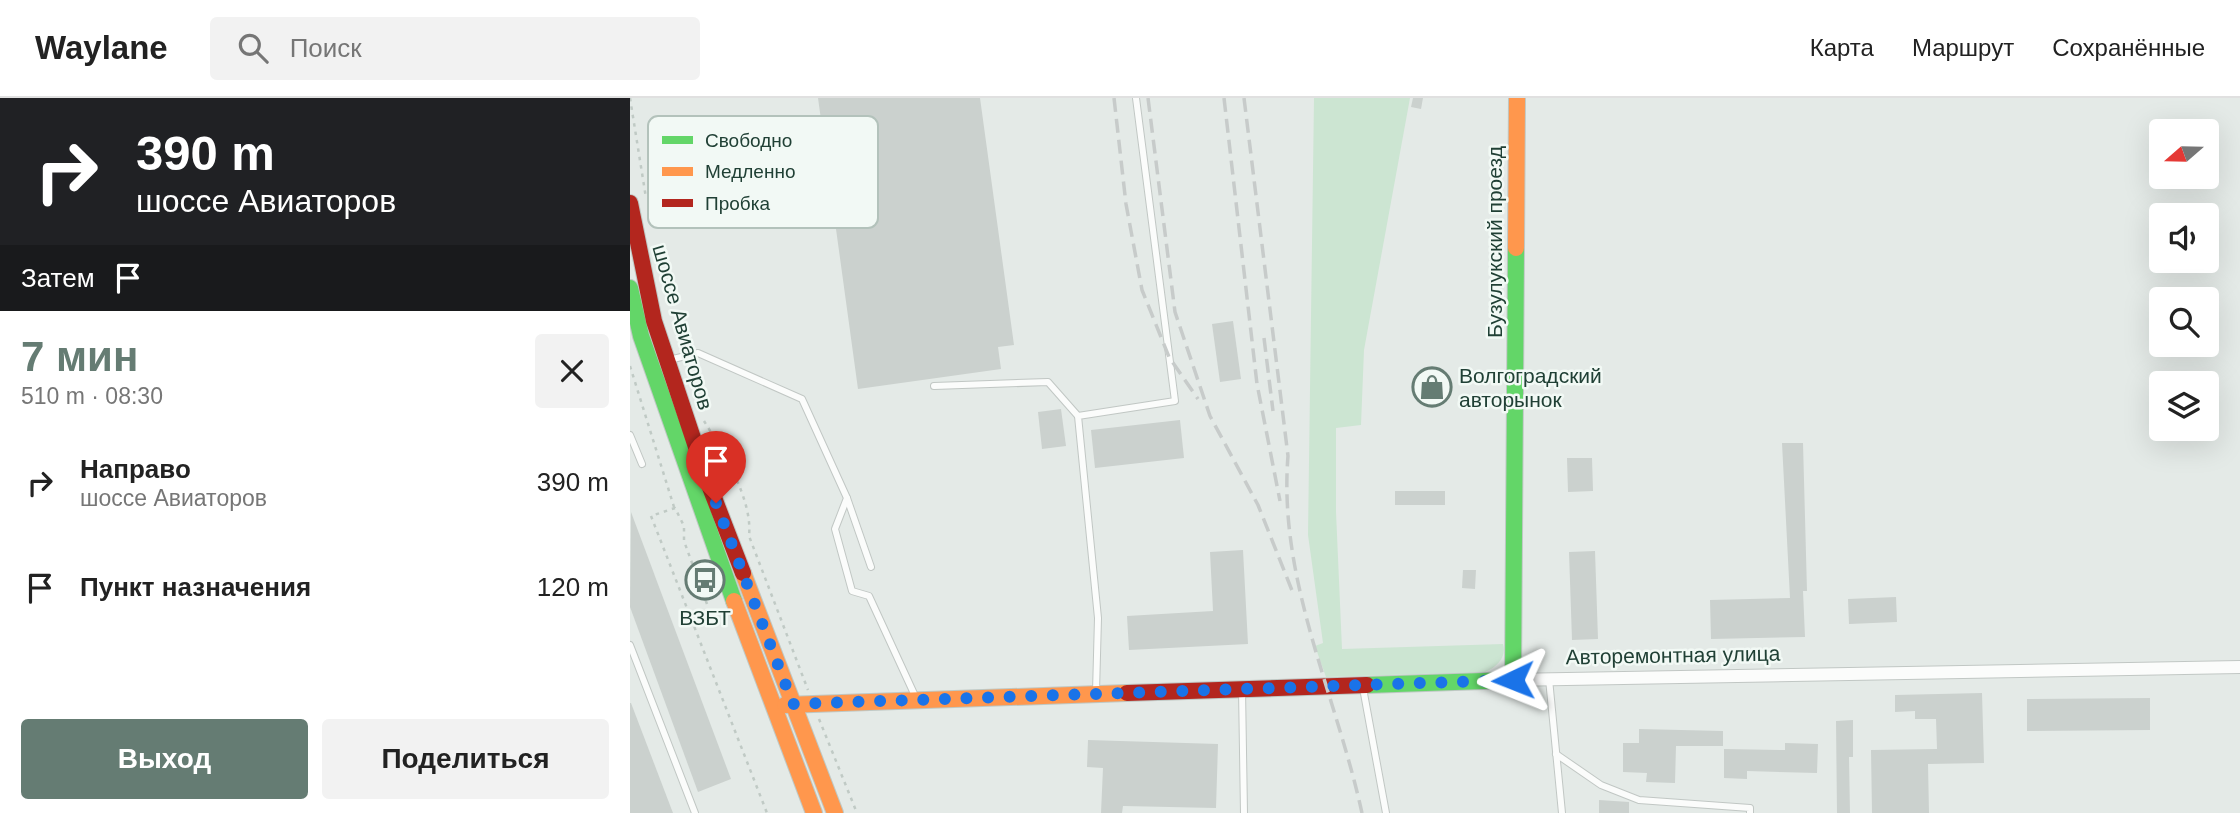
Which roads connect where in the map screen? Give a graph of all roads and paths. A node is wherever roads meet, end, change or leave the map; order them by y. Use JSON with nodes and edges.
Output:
{"nodes":[{"id":1,"x":630,"y":98,"type":"edge"},
{"id":2,"x":1136,"y":98,"type":"edge"},
{"id":3,"x":1517,"y":98,"type":"edge"},
{"id":4,"x":638,"y":202,"type":"edge"},
{"id":5,"x":630,"y":288,"type":"edge"},
{"id":6,"x":657,"y":329,"type":"junction"},
{"id":7,"x":636,"y":339,"type":"edge"},
{"id":8,"x":667,"y":361,"type":"junction"},
{"id":9,"x":630,"y":366,"type":"edge"},
{"id":10,"x":934,"y":386,"type":"dead end"},
{"id":11,"x":1078,"y":416,"type":"junction"},
{"id":12,"x":701,"y":417,"type":"dead end"},
{"id":13,"x":630,"y":435,"type":"edge"},
{"id":14,"x":642,"y":464,"type":"dead end"},
{"id":15,"x":847,"y":498,"type":"junction"},
{"id":16,"x":674,"y":508,"type":"junction"},
{"id":17,"x":871,"y":567,"type":"dead end"},
{"id":18,"x":706,"y":604,"type":"dead end"},
{"id":19,"x":630,"y":645,"type":"edge"},
{"id":20,"x":2240,"y":667,"type":"edge"},
{"id":21,"x":1549,"y":679,"type":"junction"},
{"id":22,"x":1513,"y":680,"type":"junction"},
{"id":23,"x":1363,"y":685,"type":"junction"},
{"id":24,"x":1242,"y":689,"type":"junction"},
{"id":25,"x":1096,"y":694,"type":"junction"},
{"id":26,"x":917,"y":700,"type":"junction"},
{"id":27,"x":793,"y":704,"type":"junction"},
{"id":28,"x":813,"y":704,"type":"junction"},
{"id":29,"x":772,"y":705,"type":"junction"},
{"id":30,"x":1556,"y":754,"type":"junction"},
{"id":31,"x":695,"y":813,"type":"edge"},
{"id":32,"x":767,"y":813,"type":"edge"},
{"id":33,"x":814,"y":813,"type":"edge"},
{"id":34,"x":835,"y":813,"type":"edge"},
{"id":35,"x":858,"y":813,"type":"edge"},
{"id":36,"x":1244,"y":813,"type":"edge"},
{"id":37,"x":1387,"y":813,"type":"edge"},
{"id":38,"x":1562,"y":813,"type":"edge"},
{"id":39,"x":1750,"y":813,"type":"edge"}],
"edges":[{"from":1,"to":4,"type":"path"},
{"from":2,"to":11,"type":"lane"},
{"from":3,"to":22,"type":"main road","name":"Бузулукский проезд"},
{"from":4,"to":6,"type":"main road","name":"шоссе Авиаторов"},
{"from":5,"to":7,"type":"main road","name":"шоссе Авиаторов"},
{"from":6,"to":7,"type":"street"},
{"from":6,"to":8,"type":"main road","name":"шоссе Авиаторов"},
{"from":7,"to":29,"type":"main road","name":"шоссе Авиаторов"},
{"from":8,"to":15,"type":"lane"},
{"from":8,"to":27,"type":"main road","name":"шоссе Авиаторов"},
{"from":9,"to":16,"type":"path"},
{"from":10,"to":11,"type":"lane"},
{"from":11,"to":25,"type":"lane"},
{"from":12,"to":28,"type":"path"},
{"from":13,"to":14,"type":"lane"},
{"from":15,"to":17,"type":"lane"},
{"from":15,"to":26,"type":"lane"},
{"from":16,"to":18,"type":"path"},
{"from":16,"to":32,"type":"path"},
{"from":19,"to":31,"type":"lane"},
{"from":20,"to":21,"type":"street","name":"Авторемонтная улица"},
{"from":21,"to":22,"type":"street","name":"Авторемонтная улица"},
{"from":21,"to":30,"type":"lane"},
{"from":22,"to":23,"type":"main road","name":"Авторемонтная улица"},
{"from":23,"to":24,"type":"main road","name":"Авторемонтная улица"},
{"from":23,"to":37,"type":"lane"},
{"from":24,"to":25,"type":"main road","name":"Авторемонтная улица"},
{"from":24,"to":36,"type":"lane"},
{"from":25,"to":26,"type":"main road","name":"Авторемонтная улица"},
{"from":26,"to":28,"type":"main road","name":"Авторемонтная улица"},
{"from":27,"to":28,"type":"main road","name":"Авторемонтная улица"},
{"from":27,"to":29,"type":"main road","name":"Авторемонтная улица"},
{"from":27,"to":34,"type":"main road","name":"шоссе Авиаторов"},
{"from":28,"to":35,"type":"path"},
{"from":29,"to":33,"type":"main road","name":"шоссе Авиаторов"},
{"from":30,"to":38,"type":"lane"},
{"from":30,"to":39,"type":"lane"}]}
